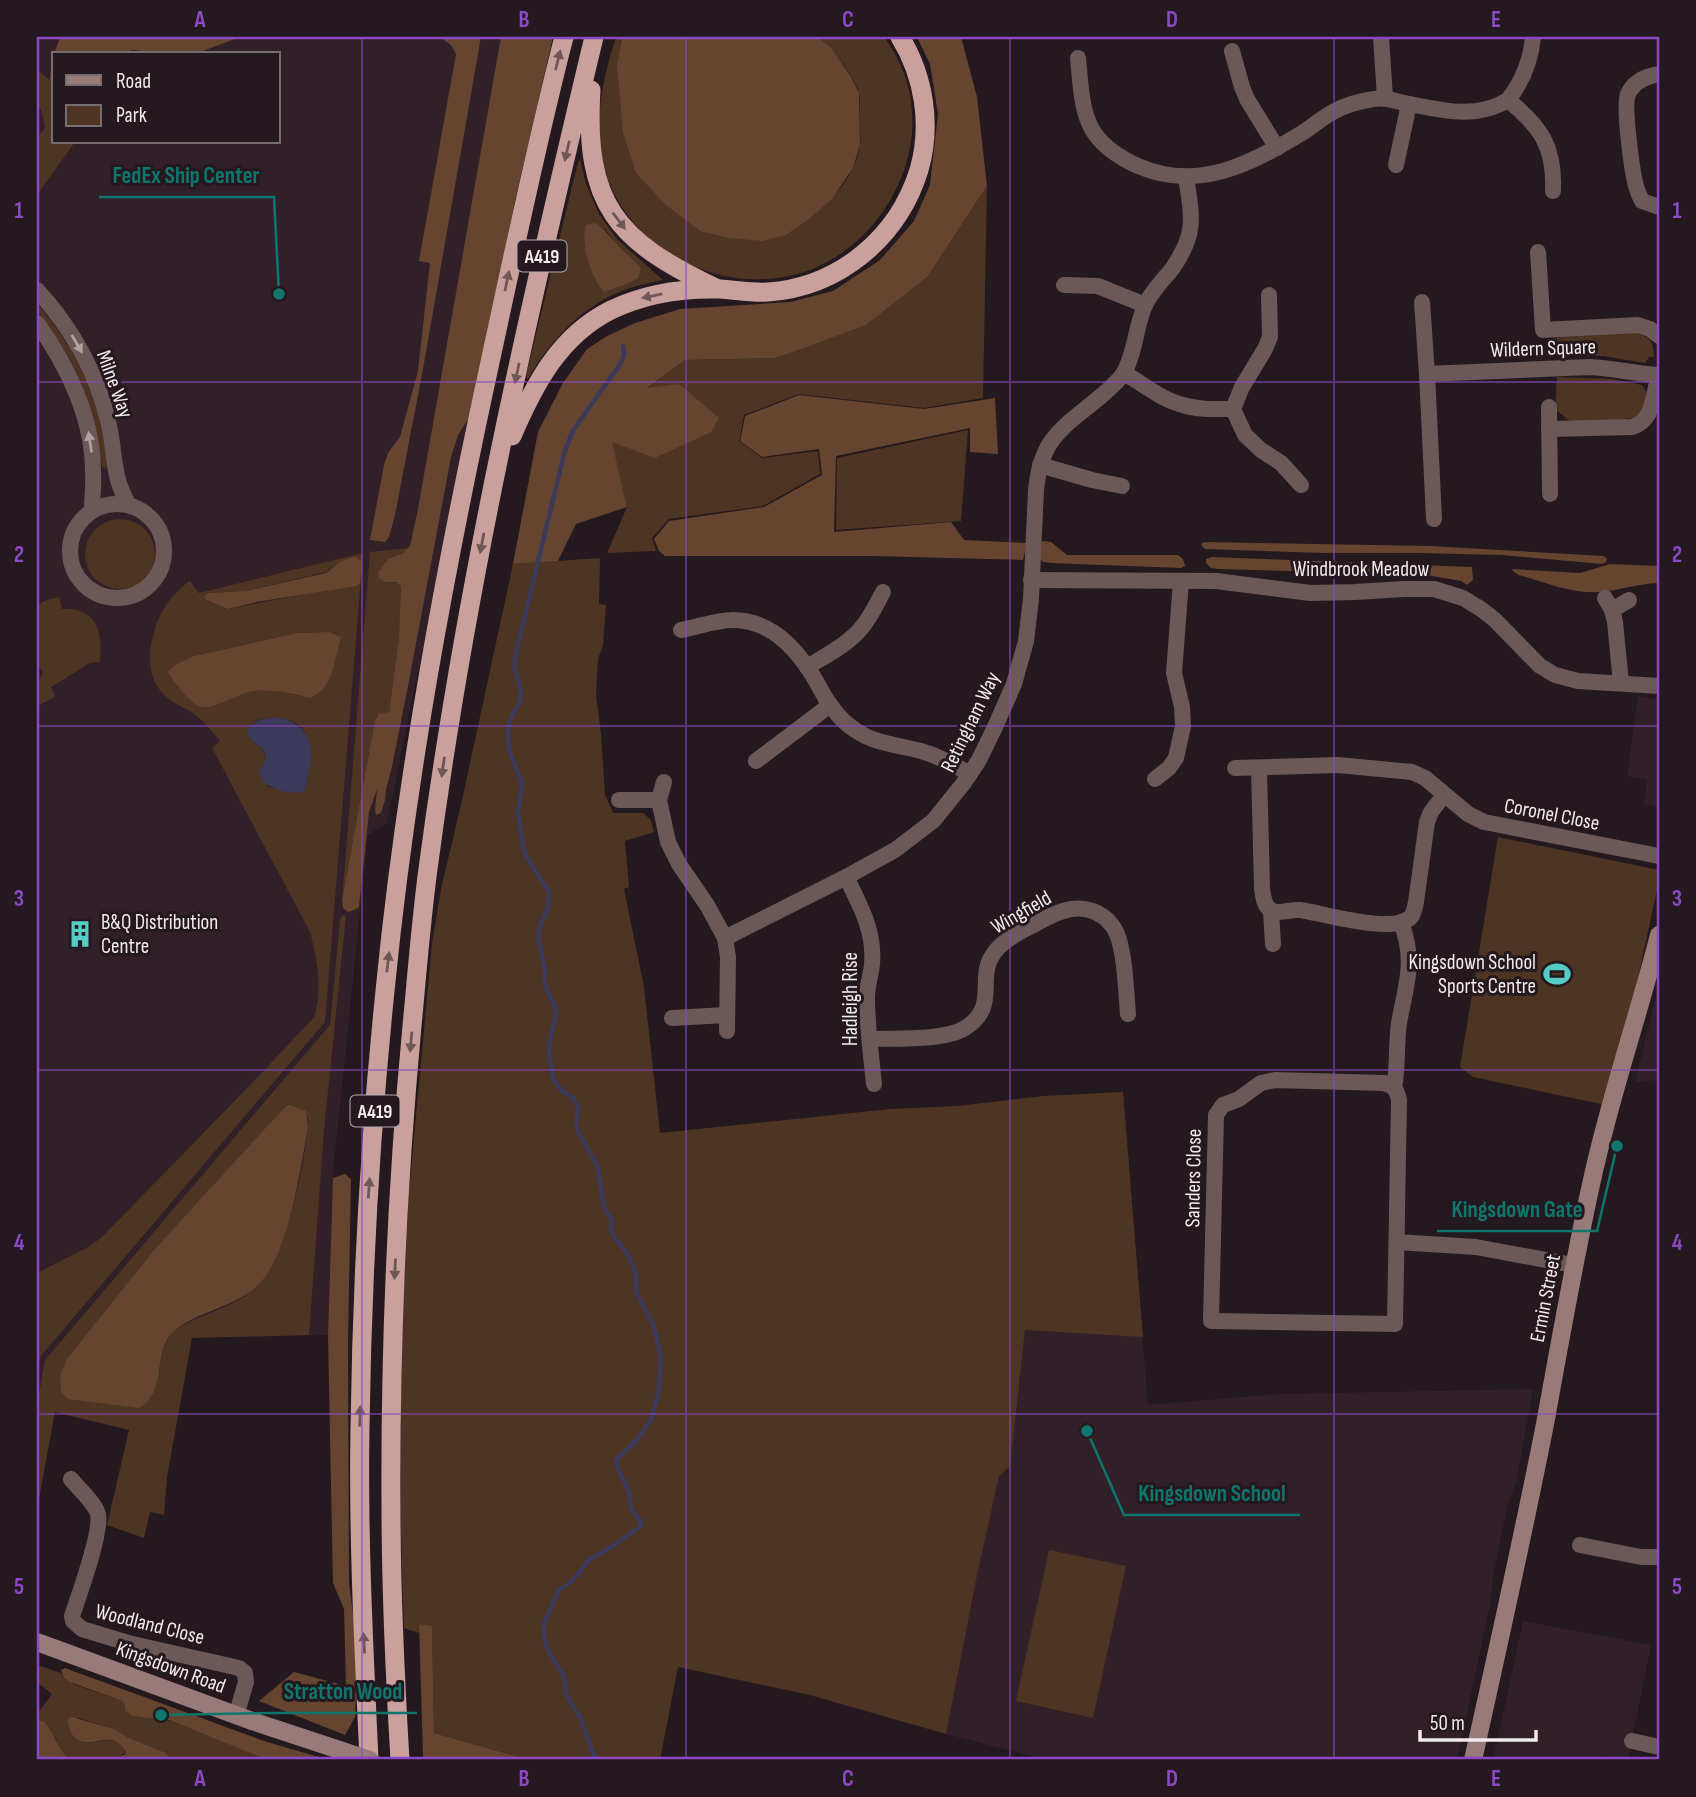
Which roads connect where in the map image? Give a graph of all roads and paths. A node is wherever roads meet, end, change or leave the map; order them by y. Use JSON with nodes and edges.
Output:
{"nodes":[{"id":1,"x":564,"y":37,"type":"edge"},
{"id":2,"x":594,"y":37,"type":"edge"},
{"id":3,"x":900,"y":37,"type":"edge"},
{"id":4,"x":1381,"y":37,"type":"edge"},
{"id":5,"x":1532,"y":37,"type":"edge"},
{"id":6,"x":1233,"y":51,"type":"dead end"},
{"id":7,"x":1078,"y":58,"type":"dead end"},
{"id":8,"x":1659,"y":74,"type":"edge"},
{"id":9,"x":1385,"y":97,"type":"junction"},
{"id":10,"x":1508,"y":100,"type":"junction"},
{"id":11,"x":1409,"y":104,"type":"junction"},
{"id":12,"x":1277,"y":148,"type":"junction"},
{"id":13,"x":1396,"y":165,"type":"dead end"},
{"id":14,"x":1186,"y":177,"type":"junction"},
{"id":15,"x":1553,"y":191,"type":"dead end"},
{"id":16,"x":1659,"y":207,"type":"edge"},
{"id":17,"x":1538,"y":252,"type":"dead end"},
{"id":18,"x":1064,"y":285,"type":"dead end"},
{"id":19,"x":720,"y":289,"type":"junction"},
{"id":20,"x":37,"y":290,"type":"edge"},
{"id":21,"x":1269,"y":295,"type":"dead end"},
{"id":22,"x":1422,"y":302,"type":"dead end"},
{"id":23,"x":1145,"y":305,"type":"junction"},
{"id":24,"x":37,"y":323,"type":"edge"},
{"id":25,"x":1659,"y":336,"type":"edge"},
{"id":26,"x":1124,"y":373,"type":"junction"},
{"id":27,"x":1427,"y":374,"type":"junction"},
{"id":28,"x":1659,"y":376,"type":"edge"},
{"id":29,"x":1549,"y":407,"type":"dead end"},
{"id":30,"x":1233,"y":409,"type":"junction"},
{"id":31,"x":1549,"y":429,"type":"junction"},
{"id":32,"x":1040,"y":466,"type":"junction"},
{"id":33,"x":495,"y":476,"type":"junction"},
{"id":34,"x":1122,"y":485,"type":"dead end"},
{"id":35,"x":1301,"y":485,"type":"dead end"},
{"id":36,"x":1550,"y":494,"type":"dead end"},
{"id":37,"x":128,"y":505,"type":"junction"},
{"id":38,"x":92,"y":510,"type":"junction"},
{"id":39,"x":1434,"y":519,"type":"dead end"},
{"id":40,"x":1031,"y":580,"type":"junction"},
{"id":41,"x":1181,"y":581,"type":"junction"},
{"id":42,"x":883,"y":592,"type":"dead end"},
{"id":43,"x":1629,"y":600,"type":"dead end"},
{"id":44,"x":681,"y":630,"type":"dead end"},
{"id":45,"x":807,"y":667,"type":"junction"},
{"id":46,"x":1620,"y":683,"type":"junction"},
{"id":47,"x":1659,"y":686,"type":"edge"},
{"id":48,"x":830,"y":705,"type":"junction"},
{"id":49,"x":756,"y":761,"type":"dead end"},
{"id":50,"x":1235,"y":768,"type":"dead end"},
{"id":51,"x":1259,"y":768,"type":"junction"},
{"id":52,"x":970,"y":774,"type":"junction"},
{"id":53,"x":1155,"y":779,"type":"dead end"},
{"id":54,"x":664,"y":782,"type":"dead end"},
{"id":55,"x":1444,"y":795,"type":"junction"},
{"id":56,"x":619,"y":800,"type":"dead end"},
{"id":57,"x":659,"y":800,"type":"junction"},
{"id":58,"x":1659,"y":856,"type":"edge"},
{"id":59,"x":846,"y":877,"type":"junction"},
{"id":60,"x":1271,"y":911,"type":"junction"},
{"id":61,"x":1401,"y":922,"type":"junction"},
{"id":62,"x":1659,"y":935,"type":"edge"},
{"id":63,"x":725,"y":938,"type":"junction"},
{"id":64,"x":1273,"y":944,"type":"dead end"},
{"id":65,"x":1128,"y":1014,"type":"dead end"},
{"id":66,"x":672,"y":1018,"type":"dead end"},
{"id":67,"x":870,"y":1039,"type":"junction"},
{"id":68,"x":874,"y":1084,"type":"dead end"},
{"id":69,"x":1394,"y":1088,"type":"junction"},
{"id":70,"x":1398,"y":1242,"type":"junction"},
{"id":71,"x":1573,"y":1265,"type":"junction"},
{"id":72,"x":71,"y":1479,"type":"dead end"},
{"id":73,"x":1580,"y":1545,"type":"dead end"},
{"id":74,"x":1659,"y":1557,"type":"edge"},
{"id":75,"x":37,"y":1642,"type":"edge"},
{"id":76,"x":244,"y":1718,"type":"junction"},
{"id":77,"x":1632,"y":1741,"type":"dead end"},
{"id":78,"x":1659,"y":1747,"type":"edge"},
{"id":79,"x":370,"y":1760,"type":"edge"},
{"id":80,"x":400,"y":1760,"type":"edge"},
{"id":81,"x":1473,"y":1760,"type":"edge"}],
"edges":[{"from":79,"to":1,"type":"highway","number":"A419","one_way":true},
{"from":2,"to":19,"type":"highway","number":"A419","one_way":true},
{"from":2,"to":33,"type":"highway","number":"A419","one_way":true},
{"from":3,"to":19,"type":"highway","number":"A419"},
{"from":4,"to":9,"type":"street"},
{"from":5,"to":10,"type":"street"},
{"from":6,"to":12,"type":"street"},
{"from":7,"to":14,"type":"street"},
{"from":8,"to":16,"type":"street"},
{"from":9,"to":11,"type":"street"},
{"from":9,"to":12,"type":"street"},
{"from":10,"to":11,"type":"street"},
{"from":10,"to":15,"type":"street"},
{"from":11,"to":13,"type":"street"},
{"from":12,"to":14,"type":"street"},
{"from":14,"to":23,"type":"street"},
{"from":17,"to":25,"type":"street","name":"Wildern Square"},
{"from":18,"to":23,"type":"street"},
{"from":19,"to":33,"type":"highway","number":"A419","one_way":true},
{"from":20,"to":37,"type":"street","name":"Milne Way","one_way":true},
{"from":21,"to":30,"type":"street"},
{"from":22,"to":27,"type":"street"},
{"from":23,"to":26,"type":"street"},
{"from":38,"to":24,"type":"street","name":"Milne Way","one_way":true},
{"from":26,"to":30,"type":"street"},
{"from":26,"to":32,"type":"street","name":"Retingham Way"},
{"from":27,"to":28,"type":"street","name":"Wildern Square"},
{"from":27,"to":39,"type":"street"},
{"from":28,"to":31,"type":"street","name":"Wildern Square"},
{"from":29,"to":31,"type":"street"},
{"from":30,"to":35,"type":"street"},
{"from":31,"to":36,"type":"street"},
{"from":32,"to":34,"type":"street"},
{"from":32,"to":40,"type":"street","name":"Retingham Way"},
{"from":33,"to":80,"type":"highway","number":"A419","one_way":true},
{"from":37,"to":38,"type":"street"},
{"from":37,"to":38,"type":"street"},
{"from":40,"to":41,"type":"street","name":"Windbrook Meadow"},
{"from":40,"to":52,"type":"street","name":"Retingham Way"},
{"from":41,"to":46,"type":"street","name":"Windbrook Meadow"},
{"from":41,"to":53,"type":"street"},
{"from":42,"to":45,"type":"street"},
{"from":43,"to":46,"type":"street"},
{"from":44,"to":45,"type":"street"},
{"from":45,"to":48,"type":"street"},
{"from":46,"to":47,"type":"street","name":"Windbrook Meadow"},
{"from":48,"to":49,"type":"street"},
{"from":48,"to":52,"type":"street"},
{"from":50,"to":51,"type":"street","name":"Coronel Close"},
{"from":51,"to":55,"type":"street","name":"Coronel Close"},
{"from":51,"to":60,"type":"street"},
{"from":52,"to":59,"type":"street","name":"Retingham Way"},
{"from":54,"to":57,"type":"street"},
{"from":55,"to":58,"type":"street","name":"Coronel Close"},
{"from":55,"to":61,"type":"street"},
{"from":56,"to":57,"type":"street"},
{"from":57,"to":63,"type":"street"},
{"from":59,"to":63,"type":"street","name":"Retingham Way"},
{"from":59,"to":67,"type":"street","name":"Hadleigh Rise"},
{"from":60,"to":61,"type":"street"},
{"from":60,"to":64,"type":"street"},
{"from":61,"to":69,"type":"street"},
{"from":62,"to":71,"type":"main road","name":"Ermin Street"},
{"from":63,"to":66,"type":"street"},
{"from":65,"to":67,"type":"street","name":"Wingfield"},
{"from":67,"to":68,"type":"street","name":"Hadleigh Rise"},
{"from":69,"to":70,"type":"street","name":"Sanders Close"},
{"from":69,"to":70,"type":"street","name":"Sanders Close"},
{"from":70,"to":71,"type":"street"},
{"from":71,"to":81,"type":"main road","name":"Ermin Street"},
{"from":72,"to":76,"type":"street","name":"Woodland Close"},
{"from":73,"to":74,"type":"street"},
{"from":75,"to":76,"type":"main road","name":"Kingsdown Road"},
{"from":76,"to":79,"type":"main road","name":"Kingsdown Road","bridge":true},
{"from":77,"to":78,"type":"street"}]}
